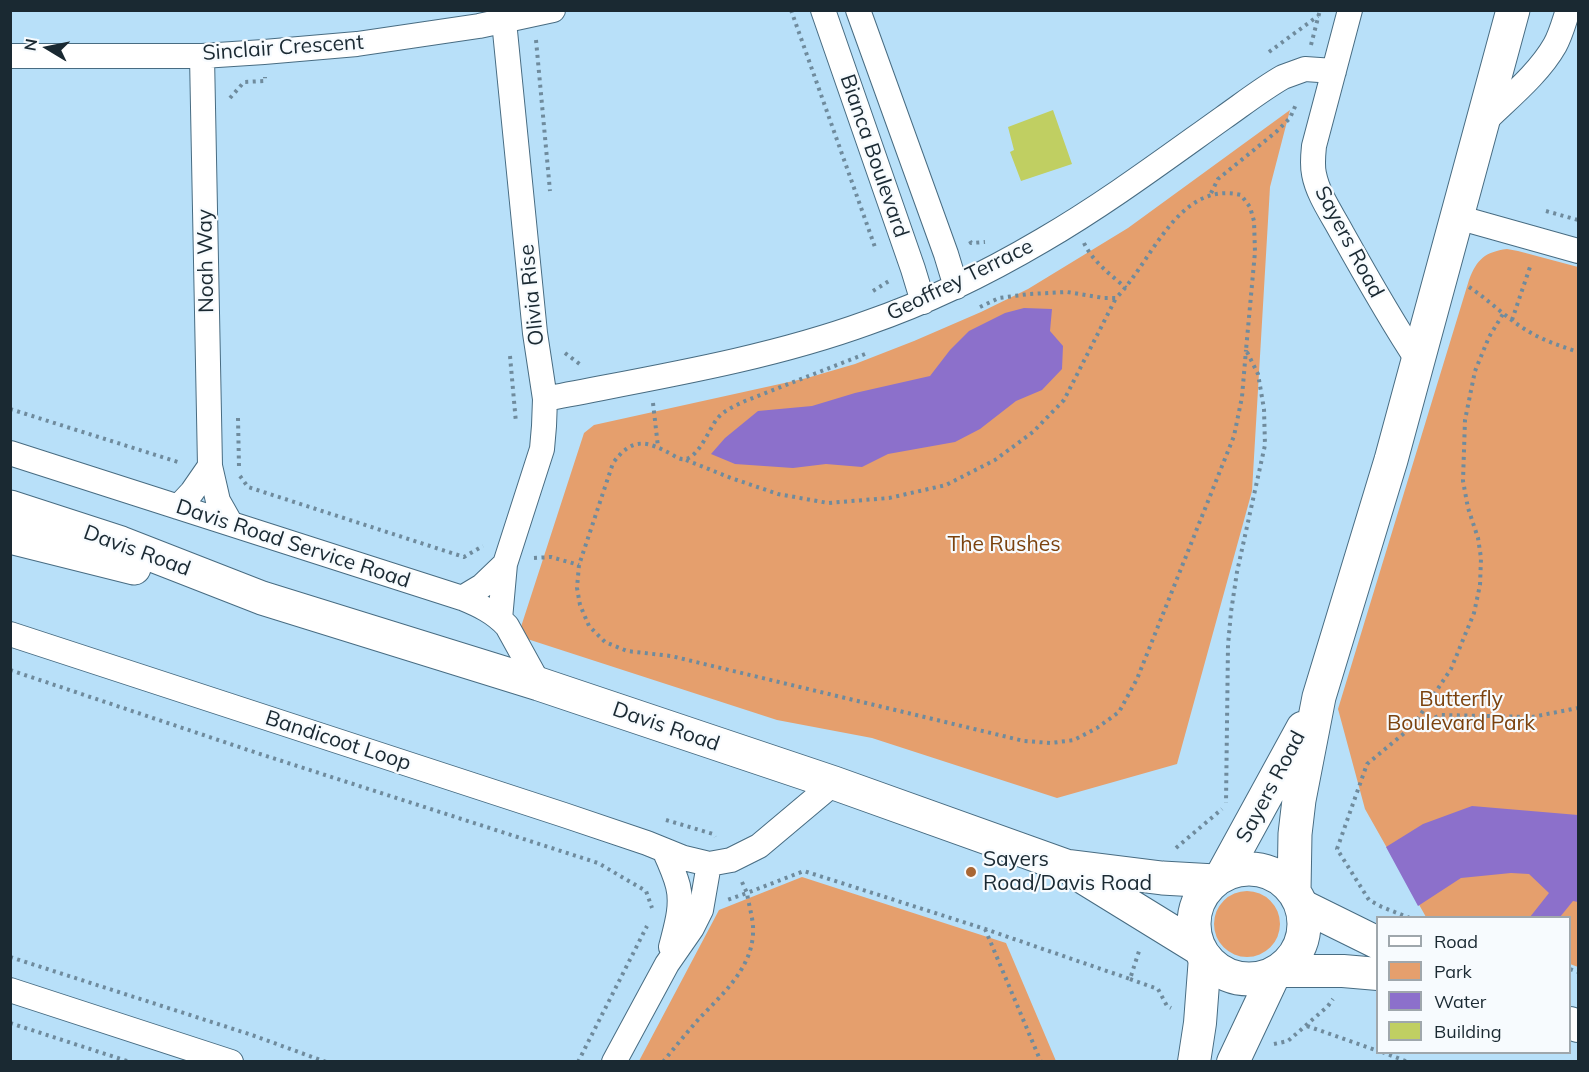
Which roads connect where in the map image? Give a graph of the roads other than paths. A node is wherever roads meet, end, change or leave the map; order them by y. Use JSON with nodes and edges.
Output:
{"nodes":[{"id":1,"x":823,"y":10,"type":"edge"},
{"id":2,"x":858,"y":10,"type":"edge"},
{"id":3,"x":1350,"y":10,"type":"edge"},
{"id":4,"x":1513,"y":10,"type":"edge"},
{"id":5,"x":1568,"y":10,"type":"edge"},
{"id":6,"x":543,"y":13,"type":"edge"},
{"id":7,"x":504,"y":21,"type":"junction"},
{"id":8,"x":10,"y":56,"type":"edge"},
{"id":9,"x":202,"y":56,"type":"junction"},
{"id":10,"x":1334,"y":71,"type":"junction"},
{"id":11,"x":1482,"y":124,"type":"junction"},
{"id":12,"x":1457,"y":217,"type":"junction"},
{"id":13,"x":1578,"y":250,"type":"edge"},
{"id":14,"x":956,"y":287,"type":"junction"},
{"id":15,"x":923,"y":302,"type":"junction"},
{"id":16,"x":1418,"y":361,"type":"junction"},
{"id":17,"x":544,"y":399,"type":"junction"},
{"id":18,"x":10,"y":453,"type":"edge"},
{"id":19,"x":210,"y":466,"type":"junction"},
{"id":20,"x":10,"y":507,"type":"edge"},
{"id":21,"x":178,"y":507,"type":"junction"},
{"id":22,"x":231,"y":524,"type":"junction"},
{"id":23,"x":10,"y":537,"type":"edge"},
{"id":24,"x":507,"y":558,"type":"junction"},
{"id":25,"x":262,"y":598,"type":"junction"},
{"id":26,"x":462,"y":598,"type":"junction"},
{"id":27,"x":500,"y":618,"type":"junction"},
{"id":28,"x":10,"y":634,"type":"edge"},
{"id":29,"x":540,"y":684,"type":"junction"},
{"id":30,"x":1319,"y":697,"type":"junction"},
{"id":31,"x":834,"y":783,"type":"junction"},
{"id":32,"x":664,"y":850,"type":"junction"},
{"id":33,"x":720,"y":862,"type":"junction"},
{"id":34,"x":1066,"y":866,"type":"junction"},
{"id":35,"x":1219,"y":878,"type":"junction"},
{"id":36,"x":1297,"y":898,"type":"junction"},
{"id":37,"x":1376,"y":943,"type":"edge"},
{"id":38,"x":1203,"y":953,"type":"junction"},
{"id":39,"x":667,"y":964,"type":"junction"},
{"id":40,"x":1277,"y":972,"type":"junction"},
{"id":41,"x":1376,"y":974,"type":"edge"},
{"id":42,"x":10,"y":990,"type":"edge"},
{"id":43,"x":231,"y":1062,"type":"edge"},
{"id":44,"x":614,"y":1062,"type":"edge"},
{"id":45,"x":1194,"y":1062,"type":"edge"},
{"id":46,"x":1233,"y":1062,"type":"edge"}],
"edges":[{"from":1,"to":15,"type":"street","name":"Bianca Boulevard"},
{"from":2,"to":14,"type":"street","name":"Bianca Boulevard"},
{"from":3,"to":10,"type":"street","name":"Sayers Road"},
{"from":4,"to":11,"type":"main road","name":"Sayers Road"},
{"from":5,"to":11,"type":"street","name":"Sayers Road"},
{"from":6,"to":7,"type":"street","name":"Sinclair Crescent"},
{"from":7,"to":9,"type":"street","name":"Sinclair Crescent"},
{"from":7,"to":17,"type":"street","name":"Olivia Rise"},
{"from":8,"to":9,"type":"street","name":"Sinclair Crescent"},
{"from":9,"to":19,"type":"street","name":"Noah Way"},
{"from":10,"to":14,"type":"street","name":"Geoffrey Terrace"},
{"from":10,"to":16,"type":"street","name":"Sayers Road"},
{"from":11,"to":12,"type":"main road","name":"Sayers Road"},
{"from":12,"to":13,"type":"street"},
{"from":12,"to":16,"type":"main road","name":"Sayers Road"},
{"from":14,"to":15,"type":"street","name":"Geoffrey Terrace"},
{"from":15,"to":17,"type":"street","name":"Geoffrey Terrace"},
{"from":16,"to":30,"type":"main road","name":"Sayers Road"},
{"from":17,"to":24,"type":"street","name":"Olivia Rise"},
{"from":18,"to":21,"type":"street","name":"Davis Road Service Road"},
{"from":19,"to":21,"type":"street"},
{"from":19,"to":22,"type":"street","name":"Noah Way"},
{"from":20,"to":25,"type":"main road","name":"Davis Road"},
{"from":21,"to":22,"type":"street","name":"Davis Road Service Road"},
{"from":22,"to":26,"type":"street","name":"Davis Road Service Road"},
{"from":23,"to":25,"type":"main road","name":"Davis Road"},
{"from":24,"to":26,"type":"street","name":"Olivia Rise"},
{"from":24,"to":27,"type":"street","name":"Olivia Rise"},
{"from":25,"to":29,"type":"main road","name":"Davis Road"},
{"from":26,"to":27,"type":"street","name":"Davis Road Service Road"},
{"from":27,"to":29,"type":"street","name":"Davis Road Service Road"},
{"from":28,"to":32,"type":"street","name":"Bandicoot Loop"},
{"from":29,"to":31,"type":"main road","name":"Davis Road"},
{"from":30,"to":35,"type":"main road","name":"Sayers Road"},
{"from":30,"to":36,"type":"main road","name":"Sayers Road"},
{"from":31,"to":33,"type":"street"},
{"from":31,"to":34,"type":"main road","name":"Davis Road"},
{"from":32,"to":33,"type":"street","name":"Bandicoot Loop"},
{"from":32,"to":39,"type":"street"},
{"from":33,"to":39,"type":"street"},
{"from":34,"to":35,"type":"main road","name":"Davis Road"},
{"from":34,"to":38,"type":"main road","name":"Davis Road"},
{"from":35,"to":36,"type":"main road"},
{"from":35,"to":38,"type":"main road"},
{"from":36,"to":37,"type":"street"},
{"from":36,"to":40,"type":"main road"},
{"from":38,"to":40,"type":"main road"},
{"from":38,"to":45,"type":"street"},
{"from":39,"to":44,"type":"street"},
{"from":40,"to":41,"type":"street"},
{"from":40,"to":46,"type":"street"},
{"from":42,"to":43,"type":"street"}]}
